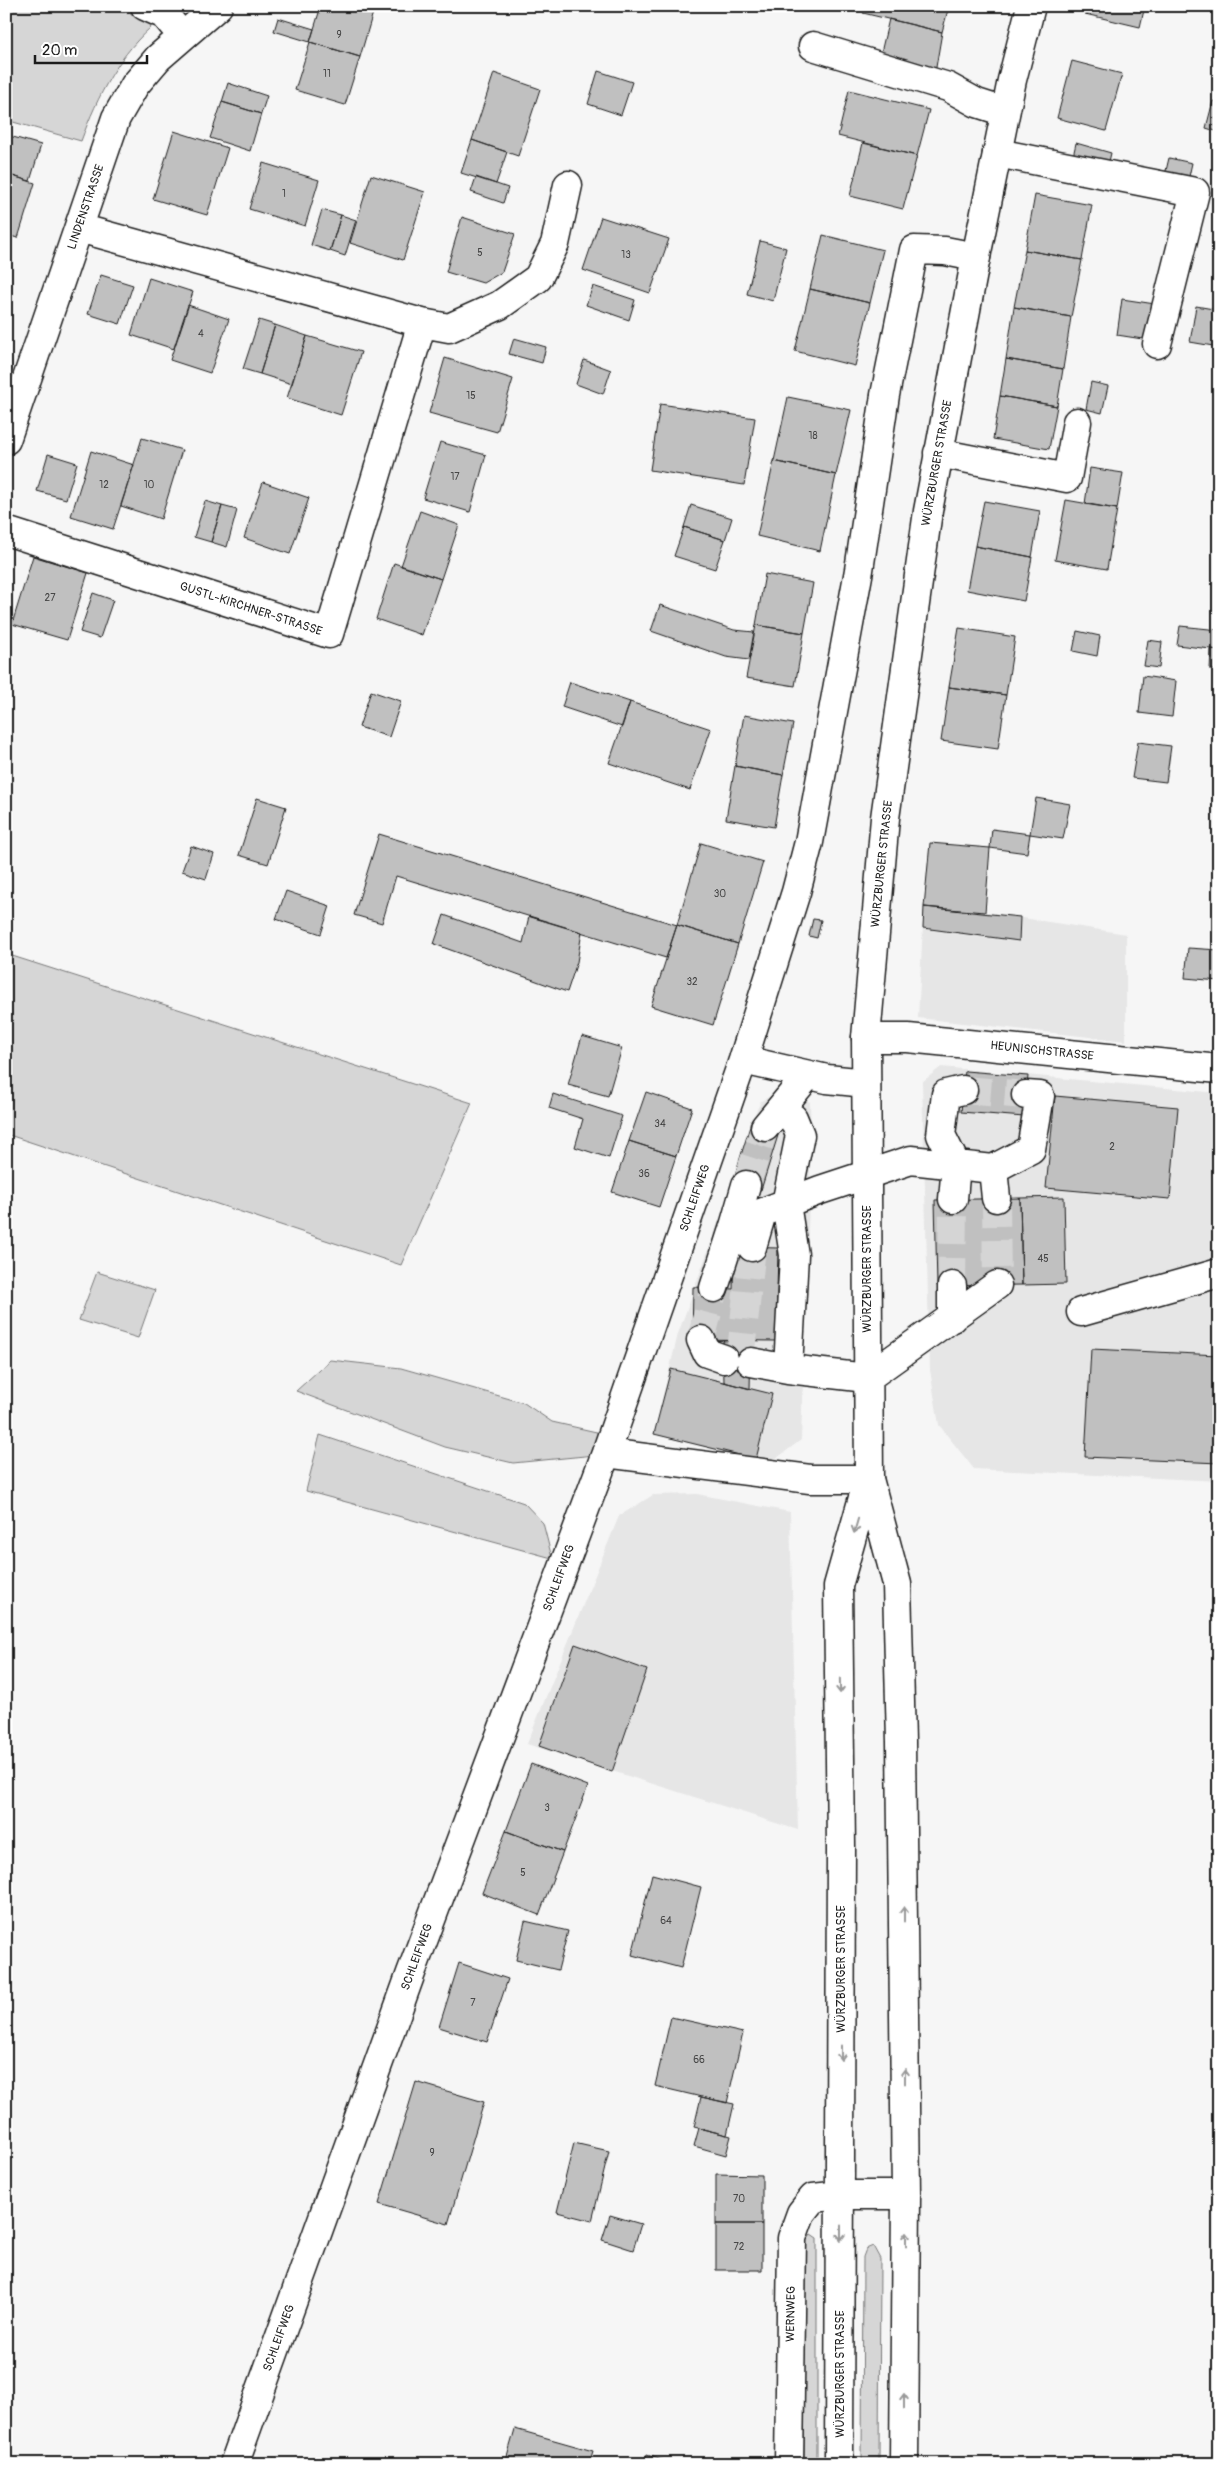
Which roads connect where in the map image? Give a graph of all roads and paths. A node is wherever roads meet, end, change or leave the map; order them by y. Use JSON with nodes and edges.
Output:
{"nodes":[{"id":1,"x":145,"y":6,"type":"edge"},
{"id":2,"x":218,"y":6,"type":"edge"},
{"id":3,"x":1031,"y":6,"type":"edge"},
{"id":4,"x":182,"y":36,"type":"junction"},
{"id":5,"x":813,"y":46,"type":"dead end"},
{"id":6,"x":1006,"y":112,"type":"junction"},
{"id":7,"x":997,"y":153,"type":"junction"},
{"id":8,"x":568,"y":185,"type":"dead end"},
{"id":9,"x":78,"y":228,"type":"junction"},
{"id":10,"x":976,"y":257,"type":"junction"},
{"id":11,"x":422,"y":323,"type":"junction"},
{"id":12,"x":1157,"y":344,"type":"dead end"},
{"id":13,"x":1077,"y":422,"type":"dead end"},
{"id":14,"x":6,"y":440,"type":"edge"},
{"id":15,"x":938,"y":452,"type":"junction"},
{"id":16,"x":6,"y":531,"type":"edge"},
{"id":17,"x":866,"y":1038,"type":"junction"},
{"id":18,"x":743,"y":1060,"type":"junction"},
{"id":19,"x":1219,"y":1069,"type":"edge"},
{"id":20,"x":808,"y":1075,"type":"junction"},
{"id":21,"x":866,"y":1084,"type":"junction"},
{"id":22,"x":963,"y":1090,"type":"tunnel mouth"},
{"id":23,"x":1026,"y":1095,"type":"tunnel mouth"},
{"id":24,"x":956,"y":1165,"type":"junction"},
{"id":25,"x":992,"y":1169,"type":"junction"},
{"id":26,"x":866,"y":1176,"type":"junction"},
{"id":27,"x":746,"y":1185,"type":"tunnel mouth"},
{"id":28,"x":996,"y":1198,"type":"tunnel mouth"},
{"id":29,"x":953,"y":1199,"type":"tunnel mouth"},
{"id":30,"x":774,"y":1209,"type":"junction"},
{"id":31,"x":735,"y":1223,"type":"junction"},
{"id":32,"x":752,"y":1247,"type":"tunnel mouth"},
{"id":33,"x":1219,"y":1273,"type":"edge"},
{"id":34,"x":997,"y":1285,"type":"dead end"},
{"id":35,"x":952,"y":1286,"type":"tunnel mouth"},
{"id":36,"x":714,"y":1288,"type":"tunnel mouth"},
{"id":37,"x":1081,"y":1312,"type":"dead end"},
{"id":38,"x":952,"y":1318,"type":"junction"},
{"id":39,"x":701,"y":1340,"type":"dead end"},
{"id":40,"x":724,"y":1359,"type":"dead end"},
{"id":41,"x":751,"y":1362,"type":"dead end"},
{"id":42,"x":788,"y":1369,"type":"junction"},
{"id":43,"x":867,"y":1378,"type":"junction"},
{"id":44,"x":606,"y":1454,"type":"junction"},
{"id":45,"x":869,"y":1479,"type":"junction"},
{"id":46,"x":841,"y":2195,"type":"junction"},
{"id":47,"x":906,"y":2195,"type":"junction"},
{"id":48,"x":904,"y":2457,"type":"edge"},
{"id":49,"x":234,"y":2464,"type":"edge"},
{"id":50,"x":789,"y":2464,"type":"edge"},
{"id":51,"x":839,"y":2464,"type":"edge"}],
"edges":[{"from":1,"to":4,"type":"street"},
{"from":2,"to":4,"type":"street","name":"LINDENSTRASSE"},
{"from":3,"to":6,"type":"street","name":"WÜRZBURGER STRASSE"},
{"from":4,"to":9,"type":"street","name":"LINDENSTRASSE"},
{"from":5,"to":6,"type":"street"},
{"from":6,"to":7,"type":"street","name":"WÜRZBURGER STRASSE"},
{"from":7,"to":10,"type":"street","name":"WÜRZBURGER STRASSE"},
{"from":7,"to":12,"type":"street"},
{"from":8,"to":11,"type":"street"},
{"from":9,"to":11,"type":"street"},
{"from":9,"to":14,"type":"street","name":"LINDENSTRASSE"},
{"from":10,"to":15,"type":"street","name":"WÜRZBURGER STRASSE"},
{"from":10,"to":18,"type":"street"},
{"from":11,"to":16,"type":"street","name":"GUSTL-KIRCHNER-STRASSE"},
{"from":13,"to":15,"type":"street"},
{"from":15,"to":17,"type":"street","name":"WÜRZBURGER STRASSE"},
{"from":17,"to":19,"type":"street","name":"HEUNISCHSTRASSE"},
{"from":17,"to":21,"type":"street","name":"WÜRZBURGER STRASSE"},
{"from":18,"to":20,"type":"street"},
{"from":18,"to":44,"type":"street","name":"SCHLEIFWEG"},
{"from":20,"to":21,"type":"street"},
{"from":20,"to":30,"type":"street"},
{"from":21,"to":26,"type":"street","name":"WÜRZBURGER STRASSE"},
{"from":22,"to":24,"type":"street"},
{"from":23,"to":25,"type":"street"},
{"from":24,"to":25,"type":"street"},
{"from":24,"to":26,"type":"street"},
{"from":24,"to":29,"type":"street"},
{"from":25,"to":28,"type":"street"},
{"from":26,"to":30,"type":"street"},
{"from":26,"to":43,"type":"street","name":"WÜRZBURGER STRASSE"},
{"from":27,"to":31,"type":"street"},
{"from":30,"to":31,"type":"street"},
{"from":30,"to":32,"type":"street"},
{"from":30,"to":42,"type":"street"},
{"from":31,"to":36,"type":"street"},
{"from":33,"to":37,"type":"street"},
{"from":34,"to":38,"type":"street"},
{"from":35,"to":38,"type":"street"},
{"from":38,"to":43,"type":"street"},
{"from":39,"to":40,"type":"street"},
{"from":41,"to":42,"type":"street"},
{"from":42,"to":43,"type":"street"},
{"from":43,"to":45,"type":"street","name":"WÜRZBURGER STRASSE"},
{"from":44,"to":45,"type":"street"},
{"from":44,"to":49,"type":"street","name":"SCHLEIFWEG"},
{"from":45,"to":46,"type":"street","name":"WÜRZBURGER STRASSE","one_way":true},
{"from":47,"to":45,"type":"street","name":"WÜRZBURGER STRASSE","one_way":true},
{"from":46,"to":47,"type":"street"},
{"from":46,"to":50,"type":"street","name":"WERNWEG"},
{"from":46,"to":51,"type":"street","name":"WÜRZBURGER STRASSE","one_way":true},
{"from":48,"to":47,"type":"street","name":"WÜRZBURGER STRASSE","one_way":true}]}
